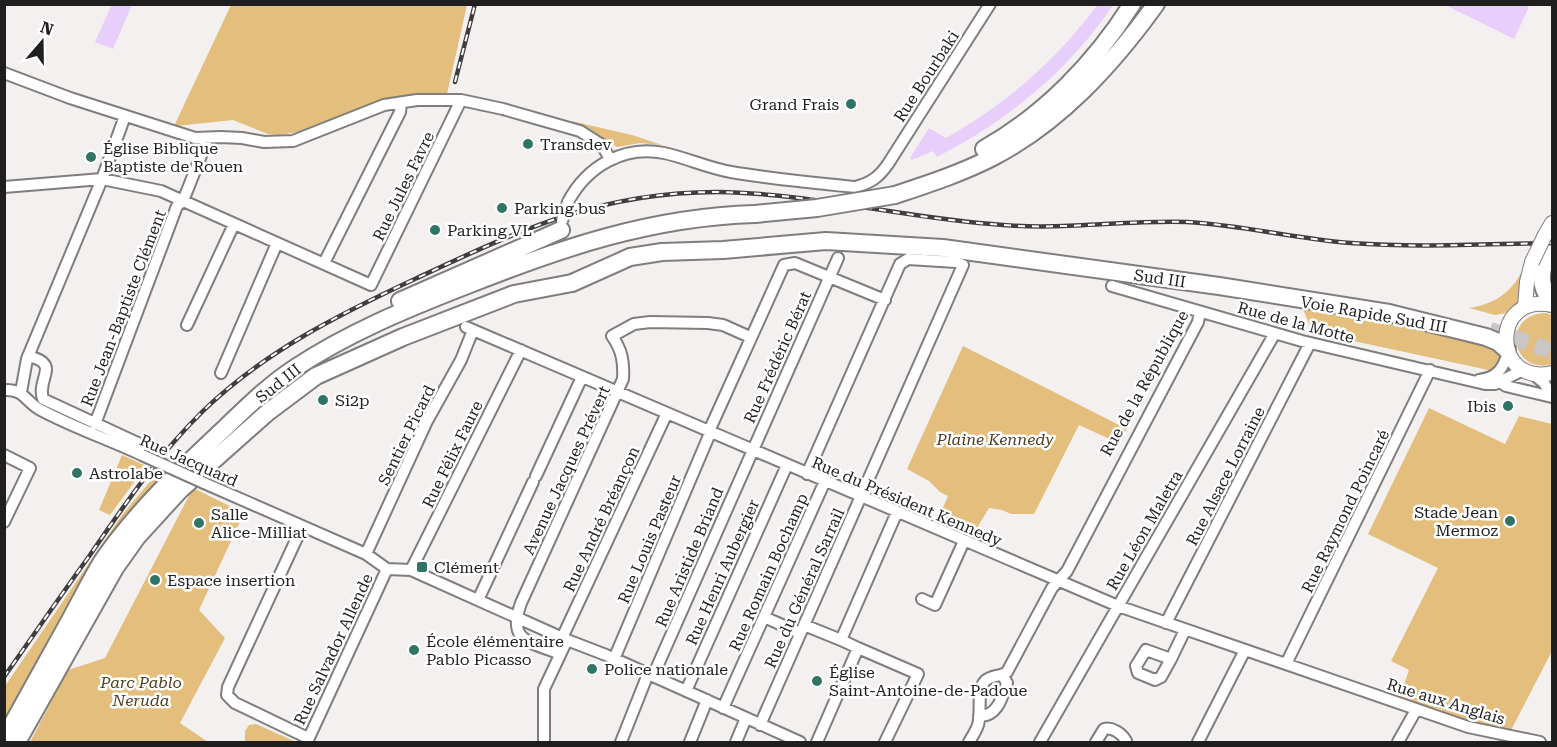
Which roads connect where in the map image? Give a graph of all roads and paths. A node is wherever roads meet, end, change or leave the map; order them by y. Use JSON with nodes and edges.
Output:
{"nodes":[{"id":1,"x":990,"y":4,"type":"edge"},
{"id":2,"x":1132,"y":4,"type":"edge"},
{"id":3,"x":1156,"y":4,"type":"edge"},
{"id":4,"x":4,"y":73,"type":"edge"},
{"id":5,"x":461,"y":100,"type":"junction"},
{"id":6,"x":401,"y":103,"type":"junction"},
{"id":7,"x":125,"y":116,"type":"junction"},
{"id":8,"x":208,"y":138,"type":"junction"},
{"id":9,"x":610,"y":159,"type":"junction"},
{"id":10,"x":102,"y":179,"type":"junction"},
{"id":11,"x":4,"y":188,"type":"edge"},
{"id":12,"x":895,"y":195,"type":"junction"},
{"id":13,"x":183,"y":201,"type":"junction"},
{"id":14,"x":234,"y":224,"type":"junction"},
{"id":15,"x":562,"y":226,"type":"joint"},
{"id":16,"x":1551,"y":226,"type":"edge"},
{"id":17,"x":277,"y":243,"type":"junction"},
{"id":18,"x":1544,"y":256,"type":"edge"},
{"id":19,"x":838,"y":258,"type":"dead end"},
{"id":20,"x":324,"y":263,"type":"junction"},
{"id":21,"x":830,"y":277,"type":"junction"},
{"id":22,"x":1112,"y":286,"type":"dead end"},
{"id":23,"x":1273,"y":295,"type":"junction"},
{"id":24,"x":885,"y":300,"type":"junction"},
{"id":25,"x":1552,"y":304,"type":"edge"},
{"id":26,"x":1525,"y":307,"type":"junction"},
{"id":27,"x":1200,"y":312,"type":"junction"},
{"id":28,"x":187,"y":325,"type":"dead end"},
{"id":29,"x":470,"y":328,"type":"joint"},
{"id":30,"x":1490,"y":330,"type":"tunnel mouth"},
{"id":31,"x":1275,"y":333,"type":"junction"},
{"id":32,"x":750,"y":337,"type":"junction"},
{"id":33,"x":1310,"y":343,"type":"junction"},
{"id":34,"x":329,"y":347,"type":"junction"},
{"id":35,"x":520,"y":350,"type":"junction"},
{"id":36,"x":1508,"y":352,"type":"junction"},
{"id":37,"x":28,"y":356,"type":"junction"},
{"id":38,"x":1430,"y":370,"type":"junction"},
{"id":39,"x":1528,"y":372,"type":"junction"},
{"id":40,"x":221,"y":373,"type":"dead end"},
{"id":41,"x":1552,"y":373,"type":"edge"},
{"id":42,"x":582,"y":377,"type":"junction"},
{"id":43,"x":1475,"y":380,"type":"junction"},
{"id":44,"x":1500,"y":382,"type":"junction"},
{"id":45,"x":4,"y":390,"type":"edge"},
{"id":46,"x":21,"y":392,"type":"junction"},
{"id":47,"x":618,"y":393,"type":"junction"},
{"id":48,"x":1552,"y":397,"type":"edge"},
{"id":49,"x":667,"y":414,"type":"junction"},
{"id":50,"x":95,"y":424,"type":"junction"},
{"id":51,"x":708,"y":431,"type":"junction"},
{"id":52,"x":751,"y":450,"type":"junction"},
{"id":53,"x":155,"y":451,"type":"dead end"},
{"id":54,"x":4,"y":455,"type":"edge"},
{"id":55,"x":787,"y":465,"type":"junction"},
{"id":56,"x":807,"y":474,"type":"junction"},
{"id":57,"x":825,"y":481,"type":"junction"},
{"id":58,"x":860,"y":497,"type":"junction"},
{"id":59,"x":897,"y":512,"type":"junction"},
{"id":60,"x":4,"y":522,"type":"edge"},
{"id":61,"x":302,"y":527,"type":"junction"},
{"id":62,"x":964,"y":542,"type":"junction"},
{"id":63,"x":366,"y":554,"type":"junction"},
{"id":64,"x":387,"y":568,"type":"junction"},
{"id":65,"x":411,"y":570,"type":"junction"},
{"id":66,"x":1059,"y":579,"type":"junction"},
{"id":67,"x":922,"y":599,"type":"dead end"},
{"id":68,"x":478,"y":600,"type":"junction"},
{"id":69,"x":1118,"y":606,"type":"junction"},
{"id":70,"x":517,"y":617,"type":"junction"},
{"id":71,"x":764,"y":617,"type":"junction"},
{"id":72,"x":1166,"y":623,"type":"junction"},
{"id":73,"x":802,"y":629,"type":"junction"},
{"id":74,"x":1185,"y":630,"type":"junction"},
{"id":75,"x":564,"y":639,"type":"junction"},
{"id":76,"x":841,"y":640,"type":"junction"},
{"id":77,"x":858,"y":648,"type":"junction"},
{"id":78,"x":1245,"y":650,"type":"junction"},
{"id":79,"x":561,"y":654,"type":"junction"},
{"id":80,"x":614,"y":659,"type":"junction"},
{"id":81,"x":1171,"y":659,"type":"dead end"},
{"id":82,"x":1286,"y":664,"type":"junction"},
{"id":83,"x":651,"y":675,"type":"junction"},
{"id":84,"x":1003,"y":675,"type":"junction"},
{"id":85,"x":1344,"y":684,"type":"joint"},
{"id":86,"x":686,"y":691,"type":"junction"},
{"id":87,"x":707,"y":700,"type":"junction"},
{"id":88,"x":723,"y":708,"type":"junction"},
{"id":89,"x":1416,"y":710,"type":"junction"},
{"id":90,"x":979,"y":716,"type":"junction"},
{"id":91,"x":746,"y":718,"type":"junction"},
{"id":92,"x":760,"y":725,"type":"junction"},
{"id":93,"x":20,"y":738,"type":"edge"},
{"id":94,"x":4,"y":739,"type":"edge"},
{"id":95,"x":308,"y":740,"type":"edge"},
{"id":96,"x":795,"y":741,"type":"edge"},
{"id":97,"x":545,"y":742,"type":"edge"},
{"id":98,"x":621,"y":742,"type":"edge"},
{"id":99,"x":690,"y":742,"type":"edge"},
{"id":100,"x":736,"y":742,"type":"edge"},
{"id":101,"x":816,"y":742,"type":"edge"},
{"id":102,"x":885,"y":742,"type":"edge"},
{"id":103,"x":969,"y":742,"type":"edge"},
{"id":104,"x":1040,"y":742,"type":"edge"},
{"id":105,"x":1096,"y":742,"type":"edge"},
{"id":106,"x":1125,"y":742,"type":"edge"},
{"id":107,"x":1198,"y":742,"type":"edge"},
{"id":108,"x":1398,"y":742,"type":"edge"},
{"id":109,"x":1540,"y":742,"type":"edge"}],
"edges":[{"from":1,"to":9,"type":"street","name":"Rue Bourbaki"},
{"from":2,"to":12,"type":"highway"},
{"from":3,"to":12,"type":"highway"},
{"from":4,"to":7,"type":"street"},
{"from":5,"to":6,"type":"street"},
{"from":5,"to":9,"type":"street"},
{"from":5,"to":20,"type":"street","name":"Rue Jules Favre"},
{"from":6,"to":8,"type":"street"},
{"from":6,"to":20,"type":"street"},
{"from":7,"to":8,"type":"street"},
{"from":7,"to":10,"type":"street"},
{"from":8,"to":13,"type":"street","name":"Rue Jean-Baptiste Clément"},
{"from":9,"to":15,"type":"street","bridge":true},
{"from":10,"to":11,"type":"street"},
{"from":10,"to":13,"type":"street"},
{"from":10,"to":37,"type":"street"},
{"from":12,"to":34,"type":"highway","name":"Sud III","bridge":true},
{"from":13,"to":14,"type":"street"},
{"from":13,"to":50,"type":"street","name":"Rue Jean-Baptiste Clément"},
{"from":14,"to":17,"type":"street"},
{"from":14,"to":28,"type":"street"},
{"from":15,"to":34,"type":"highway"},
{"from":16,"to":18,"type":"main road","bridge":true},
{"from":17,"to":20,"type":"street"},
{"from":17,"to":40,"type":"street"},
{"from":18,"to":25,"type":"highway"},
{"from":18,"to":26,"type":"main road"},
{"from":19,"to":21,"type":"street","name":"Rue Frédéric Bérat"},
{"from":21,"to":24,"type":"street","name":"Rue Frédéric Bérat"},
{"from":21,"to":32,"type":"street","name":"Rue Louis Pasteur"},
{"from":21,"to":52,"type":"street","name":"Rue Frédéric Bérat"},
{"from":22,"to":27,"type":"street","name":"Rue de la Motte"},
{"from":23,"to":30,"type":"highway"},
{"from":23,"to":36,"type":"highway","name":"Voie Rapide Sud III"},
{"from":23,"to":93,"type":"highway","name":"Sud III"},
{"from":24,"to":56,"type":"street"},
{"from":24,"to":58,"type":"street","name":"Rue du Général Sarrail"},
{"from":25,"to":26,"type":"main road"},
{"from":26,"to":36,"type":"main road"},
{"from":27,"to":31,"type":"street","name":"Rue de la Motte"},
{"from":27,"to":66,"type":"street","name":"Rue de la République"},
{"from":29,"to":35,"type":"street","name":"Rue du Président Kennedy"},
{"from":29,"to":63,"type":"street","name":"Sentier Picard"},
{"from":31,"to":33,"type":"street","name":"Rue de la Motte"},
{"from":31,"to":69,"type":"street","name":"Rue Léon Maletra"},
{"from":32,"to":47,"type":"street","name":"Avenue Jacques Prévert"},
{"from":32,"to":51,"type":"street","name":"Rue Louis Pasteur"},
{"from":33,"to":38,"type":"street","name":"Rue de la Motte"},
{"from":33,"to":72,"type":"street","name":"Rue Alsace Lorraine"},
{"from":34,"to":94,"type":"highway","name":"Sud III"},
{"from":35,"to":42,"type":"street","name":"Rue du Président Kennedy"},
{"from":35,"to":65,"type":"street","name":"Rue Félix Faure"},
{"from":36,"to":39,"type":"main road"},
{"from":36,"to":43,"type":"street"},
{"from":37,"to":46,"type":"street"},
{"from":37,"to":50,"type":"street"},
{"from":38,"to":43,"type":"street","name":"Rue de la Motte"},
{"from":38,"to":82,"type":"street","name":"Rue Raymond Poincaré"},
{"from":39,"to":41,"type":"main road"},
{"from":39,"to":44,"type":"street"},
{"from":39,"to":48,"type":"street","name":"Rue de la Motte"},
{"from":42,"to":47,"type":"street","name":"Rue du Président Kennedy"},
{"from":42,"to":68,"type":"street"},
{"from":43,"to":44,"type":"street","name":"Rue de la Motte"},
{"from":44,"to":48,"type":"street","name":"Rue de la Motte"},
{"from":45,"to":46,"type":"street"},
{"from":46,"to":61,"type":"street","name":"Rue Jacquard","bridge":true},
{"from":47,"to":49,"type":"street","name":"Rue du Président Kennedy"},
{"from":47,"to":70,"type":"street","name":"Avenue Jacques Prévert"},
{"from":49,"to":51,"type":"street","name":"Rue du Président Kennedy"},
{"from":49,"to":75,"type":"street","name":"Rue André Bréançon"},
{"from":50,"to":53,"type":"street"},
{"from":51,"to":52,"type":"street","name":"Rue du Président Kennedy"},
{"from":51,"to":80,"type":"street","name":"Rue Louis Pasteur"},
{"from":52,"to":55,"type":"street","name":"Rue du Président Kennedy"},
{"from":52,"to":83,"type":"street","name":"Rue Aristide Briand"},
{"from":54,"to":60,"type":"street"},
{"from":55,"to":56,"type":"street","name":"Rue du Président Kennedy"},
{"from":55,"to":86,"type":"street","name":"Rue Henri Aubergier"},
{"from":56,"to":57,"type":"street","name":"Rue du Président Kennedy"},
{"from":57,"to":58,"type":"street","name":"Rue du Président Kennedy"},
{"from":57,"to":71,"type":"street","name":"Rue Romain Bochamp"},
{"from":58,"to":59,"type":"street","name":"Rue du Président Kennedy"},
{"from":58,"to":73,"type":"street","name":"Rue du Général Sarrail"},
{"from":59,"to":62,"type":"street","name":"Rue du Président Kennedy"},
{"from":59,"to":76,"type":"street"},
{"from":61,"to":63,"type":"street","name":"Rue Jacquard"},
{"from":61,"to":95,"type":"street"},
{"from":62,"to":66,"type":"street","name":"Rue du Président Kennedy"},
{"from":62,"to":67,"type":"street"},
{"from":63,"to":64,"type":"street","name":"Rue Jacquard"},
{"from":64,"to":65,"type":"street"},
{"from":64,"to":95,"type":"street","name":"Rue Salvador Allende"},
{"from":65,"to":68,"type":"street"},
{"from":66,"to":69,"type":"street","name":"Rue du Président Kennedy"},
{"from":66,"to":84,"type":"street","name":"Rue de la République"},
{"from":68,"to":70,"type":"street"},
{"from":69,"to":72,"type":"street","name":"Rue du Président Kennedy"},
{"from":69,"to":104,"type":"street","name":"Rue Léon Maletra"},
{"from":70,"to":75,"type":"street"},
{"from":70,"to":79,"type":"street"},
{"from":71,"to":73,"type":"street"},
{"from":71,"to":88,"type":"street","name":"Rue Romain Bochamp"},
{"from":72,"to":74,"type":"street","name":"Rue du Président Kennedy"},
{"from":73,"to":76,"type":"street"},
{"from":73,"to":92,"type":"street","name":"Rue du Général Sarrail"},
{"from":74,"to":78,"type":"street","name":"Rue du Président Kennedy"},
{"from":74,"to":81,"type":"street"},
{"from":75,"to":79,"type":"street"},
{"from":75,"to":80,"type":"street"},
{"from":76,"to":77,"type":"street"},
{"from":77,"to":101,"type":"street"},
{"from":77,"to":102,"type":"street"},
{"from":78,"to":82,"type":"street","name":"Rue du Président Kennedy"},
{"from":78,"to":107,"type":"street"},
{"from":79,"to":97,"type":"street"},
{"from":80,"to":83,"type":"street"},
{"from":82,"to":85,"type":"street","name":"Rue du Président Kennedy"},
{"from":83,"to":86,"type":"street"},
{"from":83,"to":98,"type":"street","name":"Rue Aristide Briand"},
{"from":84,"to":90,"type":"street","name":"Rue de la République"},
{"from":84,"to":90,"type":"street","name":"Rue de la République"},
{"from":85,"to":89,"type":"street","name":"Rue aux Anglais"},
{"from":86,"to":87,"type":"street"},
{"from":87,"to":88,"type":"street"},
{"from":87,"to":99,"type":"street"},
{"from":88,"to":91,"type":"street"},
{"from":89,"to":108,"type":"street"},
{"from":89,"to":109,"type":"street","name":"Rue aux Anglais"},
{"from":90,"to":103,"type":"street","name":"Rue de la République"},
{"from":91,"to":92,"type":"street"},
{"from":91,"to":100,"type":"street"},
{"from":92,"to":96,"type":"street"},
{"from":105,"to":106,"type":"street"}]}
